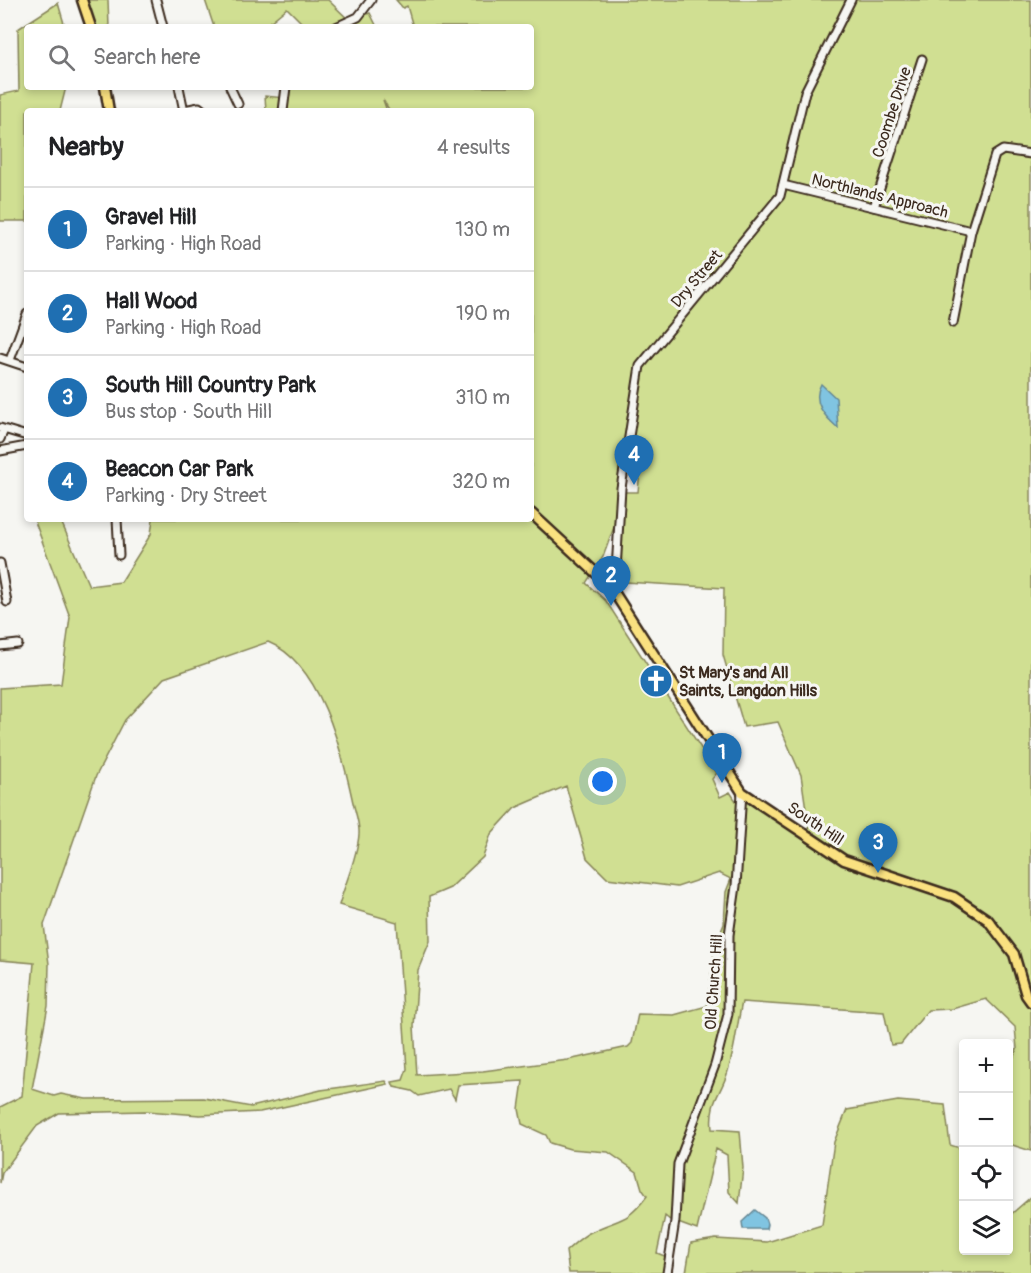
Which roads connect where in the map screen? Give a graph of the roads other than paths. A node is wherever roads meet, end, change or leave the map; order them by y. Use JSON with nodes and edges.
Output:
{"nodes":[{"id":1,"x":82,"y":0,"type":"edge"},
{"id":2,"x":156,"y":0,"type":"edge"},
{"id":3,"x":371,"y":0,"type":"edge"},
{"id":4,"x":851,"y":0,"type":"edge"},
{"id":5,"x":90,"y":24,"type":"edge"},
{"id":6,"x":162,"y":24,"type":"edge"},
{"id":7,"x":343,"y":24,"type":"edge"},
{"id":8,"x":922,"y":59,"type":"dead end"},
{"id":9,"x":106,"y":90,"type":"edge"},
{"id":10,"x":180,"y":90,"type":"edge"},
{"id":11,"x":231,"y":90,"type":"edge"},
{"id":12,"x":286,"y":90,"type":"edge"},
{"id":13,"x":238,"y":104,"type":"dead end"},
{"id":14,"x":108,"y":108,"type":"edge"},
{"id":15,"x":184,"y":108,"type":"edge"},
{"id":16,"x":283,"y":108,"type":"edge"},
{"id":17,"x":1031,"y":154,"type":"edge"},
{"id":18,"x":783,"y":185,"type":"junction"},
{"id":19,"x":874,"y":207,"type":"junction"},
{"id":20,"x":970,"y":231,"type":"junction"},
{"id":21,"x":24,"y":322,"type":"edge"},
{"id":22,"x":953,"y":323,"type":"dead end"},
{"id":23,"x":0,"y":358,"type":"edge"},
{"id":24,"x":10,"y":360,"type":"junction"},
{"id":25,"x":24,"y":366,"type":"edge"},
{"id":26,"x":2,"y":429,"type":"edge"},
{"id":27,"x":24,"y":435,"type":"edge"},
{"id":28,"x":0,"y":439,"type":"edge"},
{"id":29,"x":24,"y":447,"type":"edge"},
{"id":30,"x":0,"y":451,"type":"edge"},
{"id":31,"x":534,"y":516,"type":"edge"},
{"id":32,"x":117,"y":522,"type":"edge"},
{"id":33,"x":118,"y":555,"type":"dead end"},
{"id":34,"x":0,"y":563,"type":"edge"},
{"id":35,"x":610,"y":586,"type":"junction"},
{"id":36,"x":7,"y":602,"type":"dead end"},
{"id":37,"x":18,"y":644,"type":"dead end"},
{"id":38,"x":0,"y":646,"type":"edge"},
{"id":39,"x":742,"y":792,"type":"junction"},
{"id":40,"x":1031,"y":1002,"type":"edge"},
{"id":41,"x":667,"y":1273,"type":"edge"}],
"edges":[{"from":1,"to":5,"type":"main road"},
{"from":2,"to":6,"type":"street"},
{"from":3,"to":7,"type":"street"},
{"from":4,"to":18,"type":"street","name":"Dry Street"},
{"from":8,"to":19,"type":"street","name":"Coombe Drive"},
{"from":9,"to":14,"type":"main road"},
{"from":10,"to":15,"type":"street"},
{"from":11,"to":13,"type":"street"},
{"from":12,"to":16,"type":"street"},
{"from":17,"to":20,"type":"street"},
{"from":18,"to":19,"type":"street","name":"Northlands Approach"},
{"from":18,"to":35,"type":"street","name":"Dry Street"},
{"from":19,"to":20,"type":"street","name":"Northlands Approach"},
{"from":20,"to":22,"type":"street"},
{"from":21,"to":24,"type":"street"},
{"from":23,"to":24,"type":"street"},
{"from":24,"to":25,"type":"street"},
{"from":26,"to":27,"type":"street"},
{"from":26,"to":28,"type":"street"},
{"from":29,"to":30,"type":"street"},
{"from":31,"to":35,"type":"main road"},
{"from":32,"to":33,"type":"street"},
{"from":34,"to":36,"type":"street"},
{"from":35,"to":39,"type":"main road"},
{"from":37,"to":38,"type":"street"},
{"from":39,"to":40,"type":"main road","name":"South Hill"},
{"from":39,"to":41,"type":"street","name":"Old Church Hill"}]}
